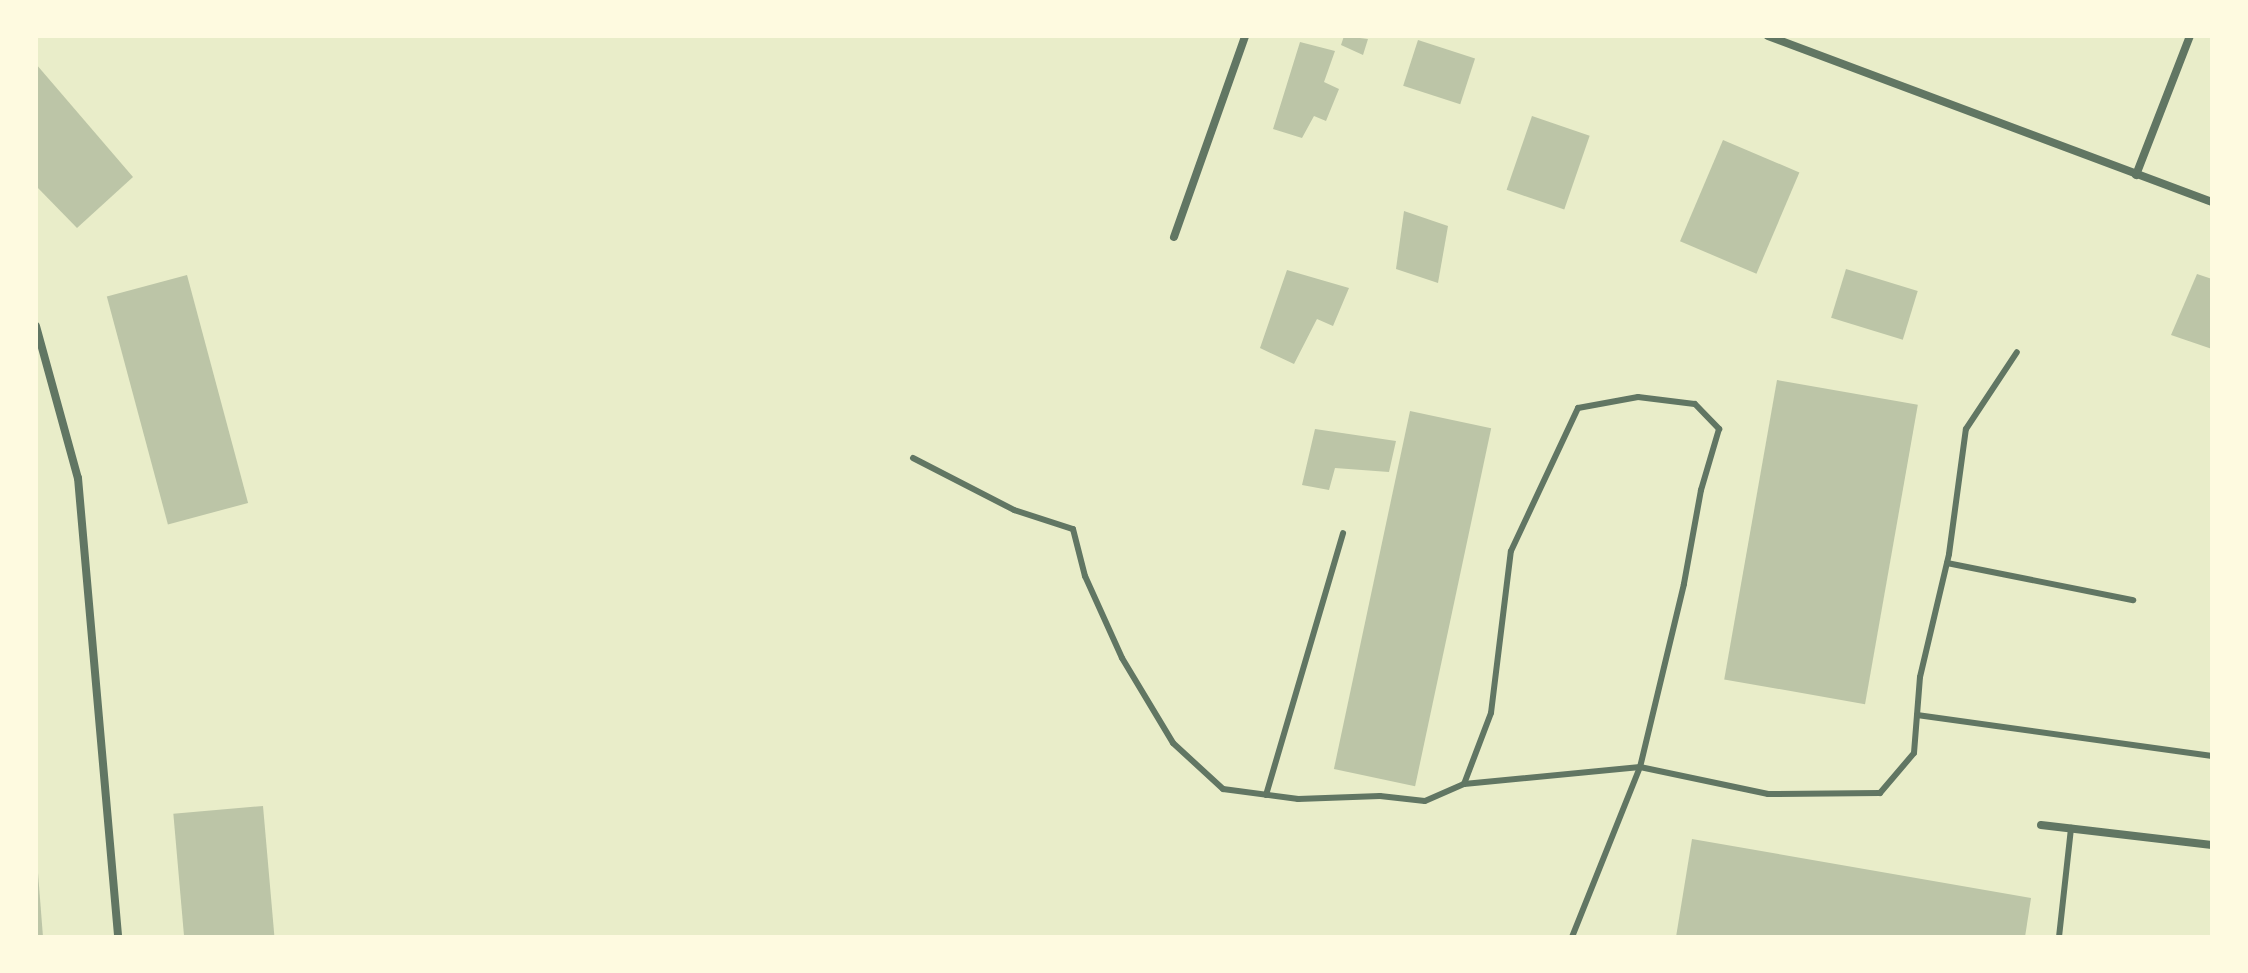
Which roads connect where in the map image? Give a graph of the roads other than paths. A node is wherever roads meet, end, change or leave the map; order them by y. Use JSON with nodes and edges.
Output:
{"nodes":[{"id":1,"x":1245,"y":36,"type":"edge"},
{"id":2,"x":1768,"y":36,"type":"edge"},
{"id":3,"x":2190,"y":36,"type":"edge"},
{"id":4,"x":2136,"y":175,"type":"junction"},
{"id":5,"x":2212,"y":202,"type":"edge"},
{"id":6,"x":1174,"y":237,"type":"dead end"},
{"id":7,"x":36,"y":326,"type":"edge"},
{"id":8,"x":2017,"y":352,"type":"dead end"},
{"id":9,"x":913,"y":458,"type":"dead end"},
{"id":10,"x":1343,"y":533,"type":"dead end"},
{"id":11,"x":1947,"y":563,"type":"junction"},
{"id":12,"x":2133,"y":600,"type":"dead end"},
{"id":13,"x":1917,"y":715,"type":"junction"},
{"id":14,"x":2212,"y":756,"type":"edge"},
{"id":15,"x":1640,"y":767,"type":"junction"},
{"id":16,"x":1464,"y":784,"type":"junction"},
{"id":17,"x":1266,"y":795,"type":"junction"},
{"id":18,"x":2041,"y":825,"type":"dead end"},
{"id":19,"x":2071,"y":828,"type":"junction"},
{"id":20,"x":2212,"y":845,"type":"edge"},
{"id":21,"x":118,"y":937,"type":"edge"},
{"id":22,"x":1572,"y":937,"type":"edge"},
{"id":23,"x":2059,"y":937,"type":"edge"}],
"edges":[{"from":1,"to":6,"type":"street"},
{"from":2,"to":4,"type":"street"},
{"from":3,"to":4,"type":"street"},
{"from":4,"to":5,"type":"street"},
{"from":7,"to":21,"type":"street"},
{"from":8,"to":11,"type":"lane"},
{"from":9,"to":17,"type":"lane"},
{"from":10,"to":17,"type":"lane"},
{"from":11,"to":12,"type":"lane"},
{"from":11,"to":13,"type":"lane"},
{"from":13,"to":14,"type":"lane"},
{"from":13,"to":15,"type":"lane"},
{"from":15,"to":16,"type":"lane"},
{"from":15,"to":16,"type":"lane"},
{"from":15,"to":22,"type":"lane"},
{"from":16,"to":17,"type":"lane"},
{"from":18,"to":19,"type":"street"},
{"from":19,"to":20,"type":"street"},
{"from":19,"to":23,"type":"lane"}]}
